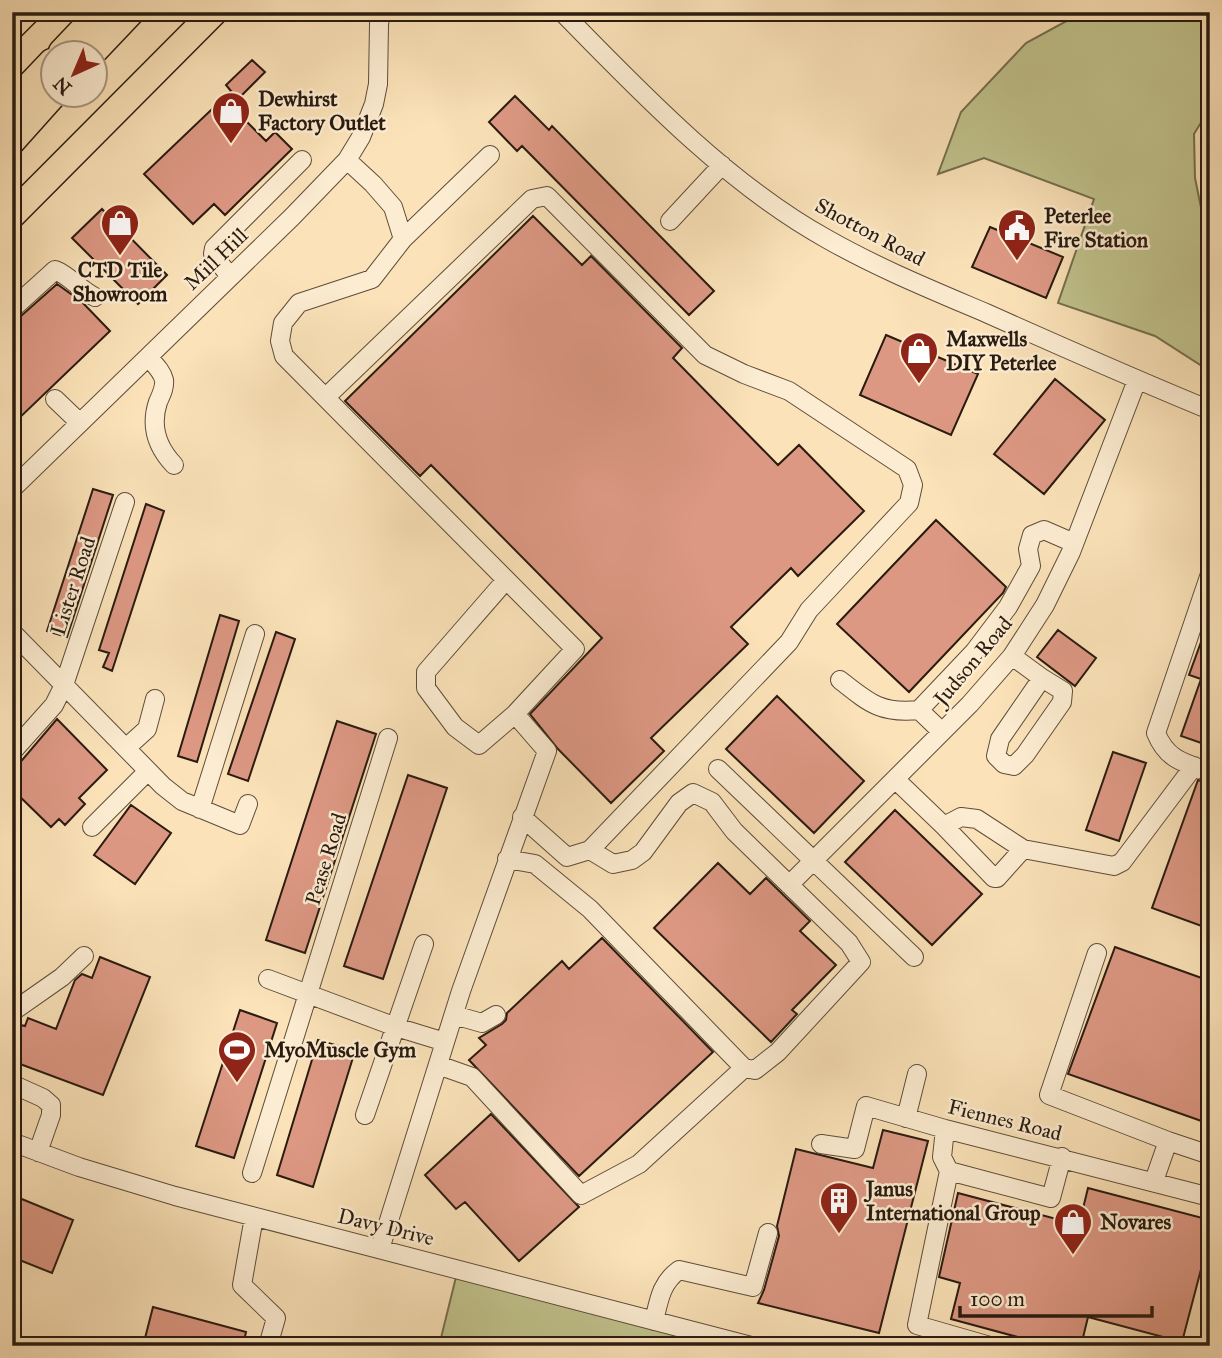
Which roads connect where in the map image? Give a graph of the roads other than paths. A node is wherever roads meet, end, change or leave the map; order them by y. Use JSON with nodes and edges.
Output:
{"nodes":[{"id":1,"x":100,"y":12,"type":"edge"},
{"id":2,"x":131,"y":12,"type":"edge"},
{"id":3,"x":214,"y":12,"type":"edge"},
{"id":4,"x":562,"y":12,"type":"edge"},
{"id":5,"x":378,"y":16,"type":"edge"},
{"id":6,"x":75,"y":38,"type":"edge"},
{"id":7,"x":106,"y":38,"type":"edge"},
{"id":8,"x":38,"y":77,"type":"edge"},
{"id":9,"x":12,"y":104,"type":"edge"},
{"id":10,"x":41,"y":108,"type":"edge"},
{"id":11,"x":12,"y":141,"type":"edge"},
{"id":12,"x":491,"y":155,"type":"dead end"},
{"id":13,"x":302,"y":160,"type":"dead end"},
{"id":14,"x":347,"y":160,"type":"junction"},
{"id":15,"x":722,"y":164,"type":"junction"},
{"id":16,"x":12,"y":215,"type":"edge"},
{"id":17,"x":670,"y":221,"type":"dead end"},
{"id":18,"x":403,"y":239,"type":"junction"},
{"id":19,"x":230,"y":277,"type":"junction"},
{"id":20,"x":95,"y":297,"type":"dead end"},
{"id":21,"x":12,"y":309,"type":"edge"},
{"id":22,"x":148,"y":357,"type":"junction"},
{"id":23,"x":1137,"y":380,"type":"junction"},
{"id":24,"x":326,"y":397,"type":"junction"},
{"id":25,"x":55,"y":399,"type":"dead end"},
{"id":26,"x":1210,"y":410,"type":"edge"},
{"id":27,"x":80,"y":423,"type":"junction"},
{"id":28,"x":174,"y":465,"type":"dead end"},
{"id":29,"x":12,"y":489,"type":"edge"},
{"id":30,"x":125,"y":502,"type":"dead end"},
{"id":31,"x":1074,"y":543,"type":"junction"},
{"id":32,"x":1210,"y":574,"type":"edge"},
{"id":33,"x":506,"y":580,"type":"junction"},
{"id":34,"x":12,"y":632,"type":"edge"},
{"id":35,"x":256,"y":634,"type":"dead end"},
{"id":36,"x":1012,"y":656,"type":"junction"},
{"id":37,"x":1042,"y":678,"type":"junction"},
{"id":38,"x":840,"y":680,"type":"dead end"},
{"id":39,"x":64,"y":685,"type":"junction"},
{"id":40,"x":155,"y":699,"type":"dead end"},
{"id":41,"x":919,"y":710,"type":"junction"},
{"id":42,"x":515,"y":714,"type":"junction"},
{"id":43,"x":942,"y":732,"type":"junction"},
{"id":44,"x":388,"y":738,"type":"dead end"},
{"id":45,"x":126,"y":748,"type":"junction"},
{"id":46,"x":12,"y":752,"type":"edge"},
{"id":47,"x":718,"y":769,"type":"dead end"},
{"id":48,"x":1202,"y":769,"type":"edge"},
{"id":49,"x":148,"y":771,"type":"junction"},
{"id":50,"x":895,"y":779,"type":"junction"},
{"id":51,"x":248,"y":804,"type":"dead end"},
{"id":52,"x":200,"y":808,"type":"junction"},
{"id":53,"x":522,"y":817,"type":"junction"},
{"id":54,"x":944,"y":826,"type":"junction"},
{"id":55,"x":92,"y":827,"type":"dead end"},
{"id":56,"x":590,"y":849,"type":"junction"},
{"id":57,"x":1023,"y":849,"type":"junction"},
{"id":58,"x":510,"y":851,"type":"junction"},
{"id":59,"x":815,"y":861,"type":"junction"},
{"id":60,"x":789,"y":885,"type":"junction"},
{"id":61,"x":424,"y":944,"type":"dead end"},
{"id":62,"x":1097,"y":953,"type":"dead end"},
{"id":63,"x":84,"y":956,"type":"dead end"},
{"id":64,"x":914,"y":957,"type":"dead end"},
{"id":65,"x":268,"y":979,"type":"dead end"},
{"id":66,"x":308,"y":993,"type":"junction"},
{"id":67,"x":12,"y":1012,"type":"edge"},
{"id":68,"x":454,"y":1015,"type":"junction"},
{"id":69,"x":496,"y":1015,"type":"dead end"},
{"id":70,"x":396,"y":1027,"type":"junction"},
{"id":71,"x":445,"y":1042,"type":"junction"},
{"id":72,"x":438,"y":1065,"type":"junction"},
{"id":73,"x":744,"y":1068,"type":"junction"},
{"id":74,"x":918,"y":1074,"type":"dead end"},
{"id":75,"x":12,"y":1084,"type":"edge"},
{"id":76,"x":365,"y":1115,"type":"dead end"},
{"id":77,"x":906,"y":1118,"type":"junction"},
{"id":78,"x":945,"y":1129,"type":"junction"},
{"id":79,"x":1168,"y":1141,"type":"junction"},
{"id":80,"x":12,"y":1142,"type":"edge"},
{"id":81,"x":821,"y":1144,"type":"dead end"},
{"id":82,"x":38,"y":1152,"type":"junction"},
{"id":83,"x":1210,"y":1155,"type":"edge"},
{"id":84,"x":1062,"y":1157,"type":"junction"},
{"id":85,"x":949,"y":1171,"type":"junction"},
{"id":86,"x":251,"y":1172,"type":"dead end"},
{"id":87,"x":1154,"y":1181,"type":"junction"},
{"id":88,"x":1210,"y":1196,"type":"edge"},
{"id":89,"x":254,"y":1217,"type":"junction"},
{"id":90,"x":768,"y":1233,"type":"dead end"},
{"id":91,"x":380,"y":1249,"type":"junction"},
{"id":92,"x":654,"y":1321,"type":"junction"},
{"id":93,"x":268,"y":1346,"type":"edge"},
{"id":94,"x":751,"y":1346,"type":"edge"},
{"id":95,"x":990,"y":1346,"type":"edge"}],
"edges":[{"from":1,"to":6,"type":"highway"},
{"from":2,"to":7,"type":"highway"},
{"from":3,"to":16,"type":"highway"},
{"from":4,"to":15,"type":"street","name":"Shotton Road"},
{"from":5,"to":14,"type":"street","name":"Mill Hill"},
{"from":8,"to":9,"type":"highway"},
{"from":10,"to":11,"type":"highway"},
{"from":12,"to":18,"type":"street"},
{"from":13,"to":19,"type":"street"},
{"from":14,"to":18,"type":"street"},
{"from":14,"to":19,"type":"street","name":"Mill Hill"},
{"from":15,"to":17,"type":"street"},
{"from":15,"to":23,"type":"street","name":"Shotton Road"},
{"from":18,"to":24,"type":"street"},
{"from":19,"to":22,"type":"street","name":"Mill Hill"},
{"from":20,"to":21,"type":"street"},
{"from":22,"to":27,"type":"street","name":"Mill Hill"},
{"from":22,"to":28,"type":"street"},
{"from":23,"to":26,"type":"street","name":"Shotton Road"},
{"from":23,"to":31,"type":"street","name":"Judson Road"},
{"from":24,"to":33,"type":"street"},
{"from":24,"to":56,"type":"street"},
{"from":25,"to":27,"type":"street"},
{"from":27,"to":29,"type":"street","name":"Mill Hill"},
{"from":30,"to":39,"type":"street","name":"Lister Road"},
{"from":31,"to":36,"type":"street","name":"Judson Road"},
{"from":31,"to":41,"type":"street"},
{"from":32,"to":48,"type":"street"},
{"from":33,"to":42,"type":"street"},
{"from":33,"to":42,"type":"street"},
{"from":34,"to":39,"type":"street","name":"Lister Road"},
{"from":35,"to":52,"type":"street"},
{"from":36,"to":37,"type":"street"},
{"from":36,"to":43,"type":"street","name":"Judson Road"},
{"from":37,"to":37,"type":"street"},
{"from":38,"to":41,"type":"street"},
{"from":39,"to":45,"type":"street","name":"Lister Road"},
{"from":39,"to":46,"type":"street"},
{"from":40,"to":45,"type":"street"},
{"from":41,"to":43,"type":"street"},
{"from":42,"to":53,"type":"street"},
{"from":43,"to":50,"type":"street","name":"Judson Road"},
{"from":44,"to":66,"type":"street","name":"Pease Road"},
{"from":45,"to":49,"type":"street","name":"Lister Road"},
{"from":47,"to":59,"type":"street"},
{"from":48,"to":57,"type":"street"},
{"from":49,"to":52,"type":"street","name":"Lister Road"},
{"from":49,"to":55,"type":"street"},
{"from":50,"to":54,"type":"street"},
{"from":50,"to":59,"type":"street","name":"Judson Road"},
{"from":51,"to":52,"type":"street","name":"Lister Road"},
{"from":53,"to":56,"type":"street"},
{"from":53,"to":58,"type":"street"},
{"from":54,"to":57,"type":"street"},
{"from":54,"to":57,"type":"street"},
{"from":56,"to":60,"type":"street"},
{"from":58,"to":68,"type":"street"},
{"from":58,"to":73,"type":"street"},
{"from":59,"to":60,"type":"street","name":"Judson Road"},
{"from":59,"to":64,"type":"street"},
{"from":60,"to":73,"type":"street"},
{"from":61,"to":70,"type":"street"},
{"from":62,"to":79,"type":"street"},
{"from":63,"to":67,"type":"street"},
{"from":65,"to":66,"type":"street"},
{"from":66,"to":70,"type":"street"},
{"from":66,"to":86,"type":"street","name":"Pease Road"},
{"from":68,"to":69,"type":"street"},
{"from":68,"to":71,"type":"street"},
{"from":70,"to":71,"type":"street"},
{"from":70,"to":76,"type":"street"},
{"from":71,"to":72,"type":"street"},
{"from":72,"to":73,"type":"street"},
{"from":72,"to":91,"type":"street"},
{"from":74,"to":77,"type":"street"},
{"from":75,"to":82,"type":"street"},
{"from":77,"to":78,"type":"street","name":"Fiennes Road"},
{"from":77,"to":81,"type":"street","name":"Fiennes Road"},
{"from":78,"to":84,"type":"street","name":"Fiennes Road"},
{"from":78,"to":85,"type":"street"},
{"from":79,"to":83,"type":"street"},
{"from":79,"to":87,"type":"street"},
{"from":80,"to":82,"type":"street","name":"Davy Drive"},
{"from":82,"to":89,"type":"street","name":"Davy Drive"},
{"from":84,"to":85,"type":"street"},
{"from":84,"to":87,"type":"street","name":"Fiennes Road"},
{"from":85,"to":95,"type":"street"},
{"from":87,"to":88,"type":"street","name":"Fiennes Road"},
{"from":89,"to":91,"type":"street","name":"Davy Drive"},
{"from":89,"to":93,"type":"street"},
{"from":90,"to":92,"type":"street"},
{"from":91,"to":92,"type":"street","name":"Davy Drive"},
{"from":92,"to":94,"type":"street","name":"Davy Drive"}]}
